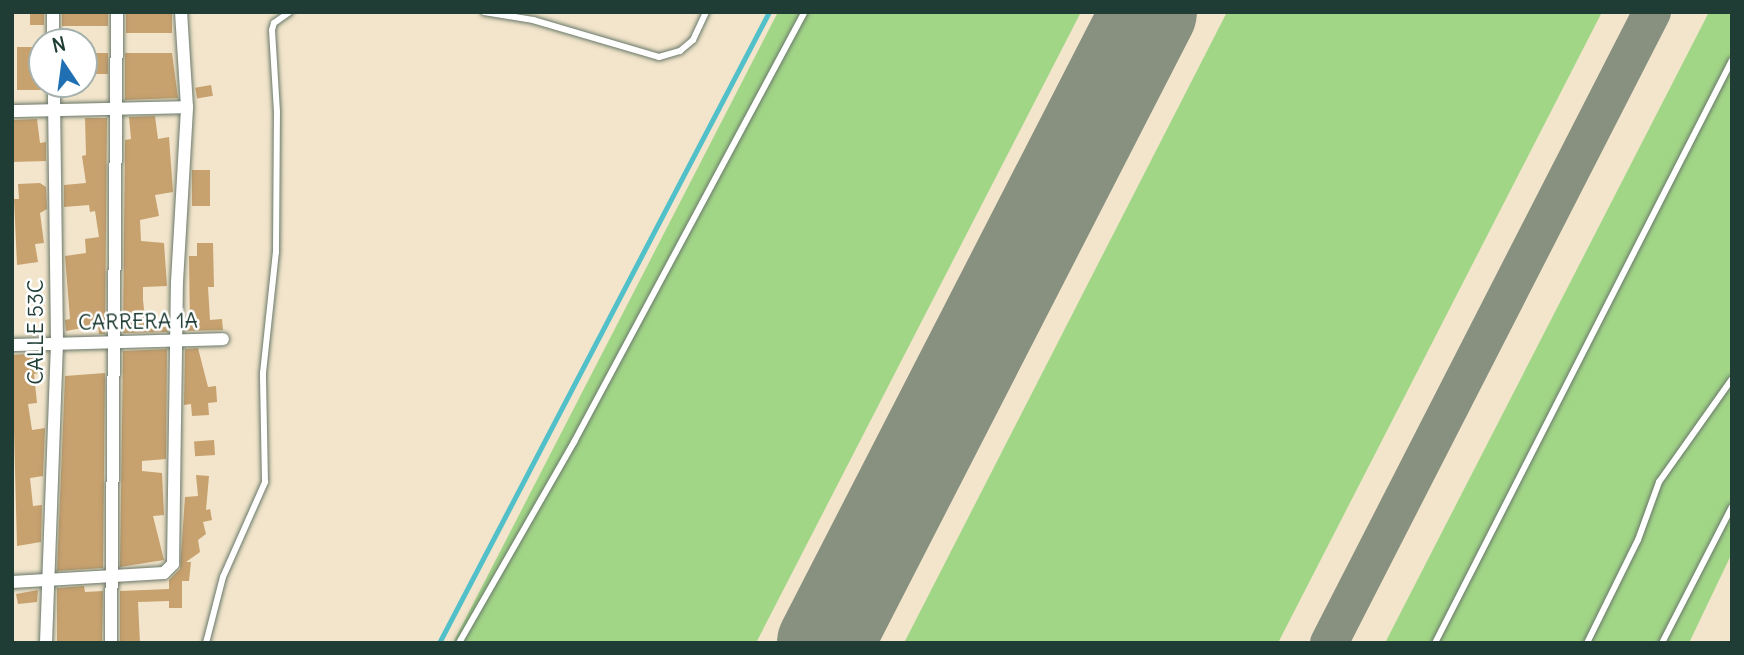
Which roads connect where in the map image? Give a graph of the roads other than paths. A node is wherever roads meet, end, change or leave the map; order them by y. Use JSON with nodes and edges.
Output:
{"nodes":[{"id":1,"x":117,"y":12,"type":"edge"},
{"id":2,"x":181,"y":12,"type":"edge"},
{"id":3,"x":290,"y":12,"type":"edge"},
{"id":4,"x":484,"y":12,"type":"edge"},
{"id":5,"x":706,"y":12,"type":"edge"},
{"id":6,"x":805,"y":12,"type":"edge"},
{"id":7,"x":1732,"y":60,"type":"edge"},
{"id":8,"x":54,"y":98,"type":"edge"},
{"id":9,"x":118,"y":107,"type":"junction"},
{"id":10,"x":187,"y":107,"type":"junction"},
{"id":11,"x":54,"y":110,"type":"junction"},
{"id":12,"x":12,"y":111,"type":"edge"},
{"id":13,"x":223,"y":339,"type":"dead end"},
{"id":14,"x":176,"y":341,"type":"junction"},
{"id":15,"x":57,"y":343,"type":"junction"},
{"id":16,"x":116,"y":343,"type":"junction"},
{"id":17,"x":12,"y":345,"type":"edge"},
{"id":18,"x":1732,"y":379,"type":"edge"},
{"id":19,"x":1732,"y":507,"type":"edge"},
{"id":20,"x":113,"y":578,"type":"junction"},
{"id":21,"x":50,"y":580,"type":"junction"},
{"id":22,"x":12,"y":582,"type":"edge"},
{"id":23,"x":46,"y":643,"type":"edge"},
{"id":24,"x":111,"y":643,"type":"edge"},
{"id":25,"x":206,"y":643,"type":"edge"},
{"id":26,"x":459,"y":643,"type":"edge"},
{"id":27,"x":1435,"y":643,"type":"edge"},
{"id":28,"x":1587,"y":643,"type":"edge"},
{"id":29,"x":1662,"y":643,"type":"edge"}],
"edges":[{"from":1,"to":9,"type":"street"},
{"from":2,"to":10,"type":"street"},
{"from":3,"to":25,"type":"lane"},
{"from":4,"to":5,"type":"lane"},
{"from":6,"to":26,"type":"lane"},
{"from":7,"to":27,"type":"lane"},
{"from":8,"to":11,"type":"street","name":"CALLE 53C"},
{"from":9,"to":10,"type":"street"},
{"from":9,"to":11,"type":"street"},
{"from":9,"to":16,"type":"street"},
{"from":10,"to":14,"type":"street"},
{"from":11,"to":12,"type":"street"},
{"from":11,"to":15,"type":"street","name":"CALLE 53C"},
{"from":13,"to":14,"type":"street","name":"CARRERA 1A"},
{"from":14,"to":16,"type":"street","name":"CARRERA 1A"},
{"from":14,"to":20,"type":"street"},
{"from":15,"to":16,"type":"street","name":"CARRERA 1A"},
{"from":15,"to":17,"type":"street","name":"CARRERA 1A"},
{"from":15,"to":21,"type":"street","name":"CALLE 53C"},
{"from":16,"to":20,"type":"street"},
{"from":18,"to":28,"type":"lane"},
{"from":19,"to":29,"type":"lane"},
{"from":20,"to":21,"type":"street"},
{"from":20,"to":24,"type":"street"},
{"from":21,"to":22,"type":"street"},
{"from":21,"to":23,"type":"street","name":"CALLE 53C"}]}
